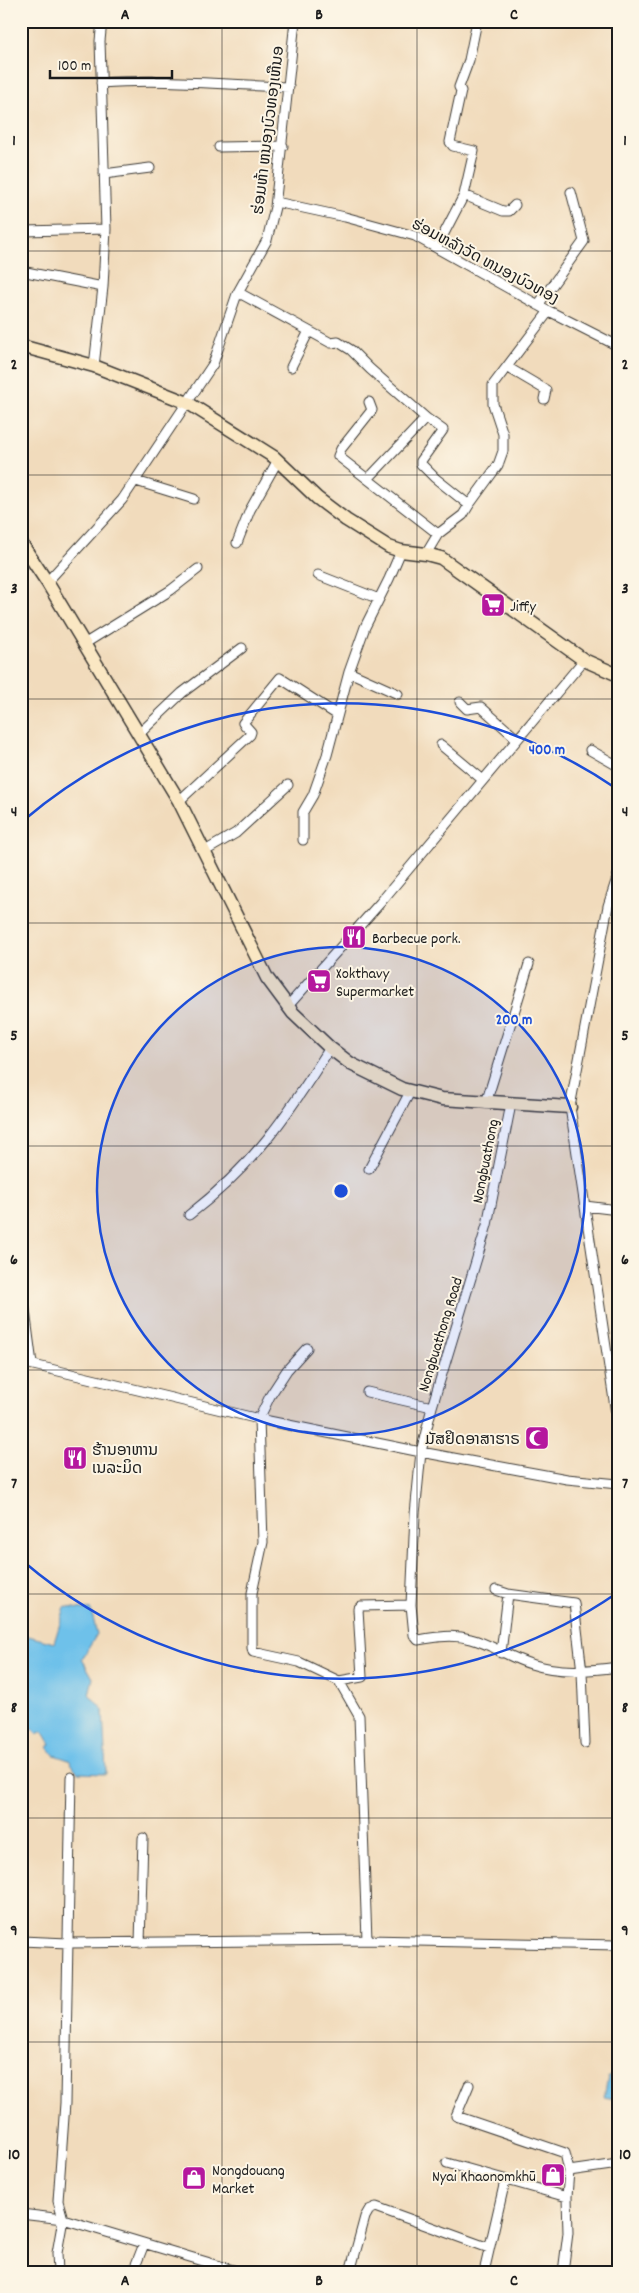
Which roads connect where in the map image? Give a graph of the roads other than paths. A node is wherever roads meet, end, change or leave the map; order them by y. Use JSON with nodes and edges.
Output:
{"nodes":[{"id":1,"x":102,"y":21,"type":"edge"},
{"id":2,"x":294,"y":21,"type":"edge"},
{"id":3,"x":477,"y":21,"type":"edge"},
{"id":4,"x":101,"y":83,"type":"junction"},
{"id":5,"x":289,"y":87,"type":"junction"},
{"id":6,"x":282,"y":146,"type":"junction"},
{"id":7,"x":219,"y":147,"type":"dead end"},
{"id":8,"x":150,"y":168,"type":"dead end"},
{"id":9,"x":104,"y":174,"type":"junction"},
{"id":10,"x":571,"y":192,"type":"dead end"},
{"id":11,"x":464,"y":195,"type":"junction"},
{"id":12,"x":276,"y":202,"type":"junction"},
{"id":13,"x":516,"y":206,"type":"dead end"},
{"id":14,"x":106,"y":229,"type":"junction"},
{"id":15,"x":24,"y":231,"type":"dead end"},
{"id":16,"x":437,"y":248,"type":"junction"},
{"id":17,"x":21,"y":271,"type":"edge"},
{"id":18,"x":103,"y":287,"type":"junction"},
{"id":19,"x":237,"y":294,"type":"junction"},
{"id":20,"x":538,"y":305,"type":"junction"},
{"id":21,"x":549,"y":311,"type":"junction"},
{"id":22,"x":309,"y":331,"type":"junction"},
{"id":23,"x":21,"y":346,"type":"edge"},
{"id":24,"x":618,"y":346,"type":"edge"},
{"id":25,"x":94,"y":366,"type":"junction"},
{"id":26,"x":291,"y":367,"type":"dead end"},
{"id":27,"x":508,"y":367,"type":"junction"},
{"id":28,"x":544,"y":399,"type":"dead end"},
{"id":29,"x":369,"y":402,"type":"dead end"},
{"id":30,"x":188,"y":403,"type":"junction"},
{"id":31,"x":426,"y":418,"type":"junction"},
{"id":32,"x":278,"y":460,"type":"junction"},
{"id":33,"x":368,"y":479,"type":"junction"},
{"id":34,"x":136,"y":481,"type":"junction"},
{"id":35,"x":194,"y":499,"type":"dead end"},
{"id":36,"x":469,"y":505,"type":"junction"},
{"id":37,"x":438,"y":534,"type":"junction"},
{"id":38,"x":21,"y":543,"type":"edge"},
{"id":39,"x":237,"y":543,"type":"dead end"},
{"id":40,"x":400,"y":551,"type":"junction"},
{"id":41,"x":426,"y":554,"type":"junction"},
{"id":42,"x":198,"y":569,"type":"dead end"},
{"id":43,"x":318,"y":575,"type":"dead end"},
{"id":44,"x":47,"y":582,"type":"junction"},
{"id":45,"x":380,"y":599,"type":"junction"},
{"id":46,"x":84,"y":644,"type":"junction"},
{"id":47,"x":242,"y":648,"type":"dead end"},
{"id":48,"x":584,"y":660,"type":"junction"},
{"id":49,"x":349,"y":672,"type":"junction"},
{"id":50,"x":618,"y":674,"type":"edge"},
{"id":51,"x":398,"y":694,"type":"dead end"},
{"id":52,"x":460,"y":702,"type":"dead end"},
{"id":53,"x":336,"y":714,"type":"junction"},
{"id":54,"x":139,"y":734,"type":"junction"},
{"id":55,"x":517,"y":739,"type":"junction"},
{"id":56,"x":441,"y":745,"type":"dead end"},
{"id":57,"x":590,"y":750,"type":"dead end"},
{"id":58,"x":618,"y":766,"type":"edge"},
{"id":59,"x":483,"y":780,"type":"junction"},
{"id":60,"x":288,"y":785,"type":"dead end"},
{"id":61,"x":179,"y":801,"type":"junction"},
{"id":62,"x":303,"y":840,"type":"dead end"},
{"id":63,"x":205,"y":851,"type":"junction"},
{"id":64,"x":618,"y":875,"type":"edge"},
{"id":65,"x":529,"y":964,"type":"dead end"},
{"id":66,"x":287,"y":1007,"type":"junction"},
{"id":67,"x":330,"y":1048,"type":"junction"},
{"id":68,"x":410,"y":1092,"type":"junction"},
{"id":69,"x":486,"y":1103,"type":"junction"},
{"id":70,"x":511,"y":1104,"type":"junction"},
{"id":71,"x":570,"y":1107,"type":"junction"},
{"id":72,"x":369,"y":1170,"type":"dead end"},
{"id":73,"x":585,"y":1206,"type":"junction"},
{"id":74,"x":618,"y":1210,"type":"edge"},
{"id":75,"x":189,"y":1215,"type":"dead end"},
{"id":76,"x":487,"y":1225,"type":"joint"},
{"id":77,"x":21,"y":1280,"type":"edge"},
{"id":78,"x":307,"y":1348,"type":"dead end"},
{"id":79,"x":21,"y":1362,"type":"edge"},
{"id":80,"x":32,"y":1364,"type":"junction"},
{"id":81,"x":367,"y":1392,"type":"dead end"},
{"id":82,"x":432,"y":1406,"type":"junction"},
{"id":83,"x":259,"y":1419,"type":"junction"},
{"id":84,"x":618,"y":1428,"type":"edge"},
{"id":85,"x":421,"y":1452,"type":"junction"},
{"id":86,"x":618,"y":1484,"type":"edge"},
{"id":87,"x":496,"y":1590,"type":"dead end"},
{"id":88,"x":508,"y":1594,"type":"junction"},
{"id":89,"x":411,"y":1605,"type":"junction"},
{"id":90,"x":501,"y":1653,"type":"junction"},
{"id":91,"x":618,"y":1667,"type":"edge"},
{"id":92,"x":582,"y":1672,"type":"junction"},
{"id":93,"x":339,"y":1681,"type":"junction"},
{"id":94,"x":585,"y":1743,"type":"dead end"},
{"id":95,"x":70,"y":1777,"type":"dead end"},
{"id":96,"x":143,"y":1838,"type":"dead end"},
{"id":97,"x":367,"y":1940,"type":"junction"},
{"id":98,"x":21,"y":1941,"type":"edge"},
{"id":99,"x":68,"y":1943,"type":"junction"},
{"id":100,"x":140,"y":1943,"type":"junction"},
{"id":101,"x":618,"y":1945,"type":"edge"},
{"id":102,"x":469,"y":2085,"type":"dead end"},
{"id":103,"x":447,"y":2163,"type":"dead end"},
{"id":104,"x":618,"y":2164,"type":"edge"},
{"id":105,"x":569,"y":2171,"type":"junction"},
{"id":106,"x":505,"y":2181,"type":"junction"},
{"id":107,"x":567,"y":2197,"type":"junction"},
{"id":108,"x":21,"y":2214,"type":"edge"},
{"id":109,"x":63,"y":2219,"type":"junction"},
{"id":110,"x":144,"y":2244,"type":"junction"},
{"id":111,"x":489,"y":2248,"type":"junction"},
{"id":112,"x":221,"y":2269,"type":"edge"},
{"id":113,"x":58,"y":2272,"type":"edge"},
{"id":114,"x":133,"y":2272,"type":"edge"},
{"id":115,"x":240,"y":2272,"type":"edge"},
{"id":116,"x":350,"y":2272,"type":"edge"},
{"id":117,"x":484,"y":2272,"type":"edge"},
{"id":118,"x":563,"y":2272,"type":"edge"}],
"edges":[{"from":1,"to":4,"type":"street"},
{"from":2,"to":5,"type":"street","name":"ຮ່ອມຫ້າ ຫນອງບົວທອງເຫືນອ"},
{"from":3,"to":11,"type":"street"},
{"from":4,"to":5,"type":"street"},
{"from":4,"to":9,"type":"street"},
{"from":5,"to":6,"type":"street","name":"ຮ່ອມຫ້າ ຫນອງບົວທອງເຫືນອ"},
{"from":6,"to":7,"type":"street"},
{"from":6,"to":12,"type":"street","name":"ຮ່ອມຫ້າ ຫນອງບົວທອງເຫືນອ"},
{"from":8,"to":9,"type":"street"},
{"from":9,"to":14,"type":"street"},
{"from":10,"to":20,"type":"street"},
{"from":11,"to":13,"type":"street"},
{"from":11,"to":16,"type":"street"},
{"from":12,"to":16,"type":"street","name":"ຮ່ອມຫລັງວັດ ຫນອງບົວທອງ"},
{"from":12,"to":19,"type":"street","name":"ຮ່ອມຫ້າ ຫນອງບົວທອງເຫືນອ"},
{"from":14,"to":15,"type":"street"},
{"from":14,"to":18,"type":"street"},
{"from":16,"to":20,"type":"street","name":"ຮ່ອມຫລັງວັດ ຫນອງບົວທອງ"},
{"from":17,"to":18,"type":"street"},
{"from":18,"to":25,"type":"street"},
{"from":19,"to":22,"type":"street"},
{"from":19,"to":30,"type":"street","name":"ຮ່ອມຫ້າ ຫນອງບົວທອງເຫືນອ"},
{"from":20,"to":21,"type":"street","name":"ຮ່ອມຫລັງວັດ ຫນອງບົວທອງ"},
{"from":21,"to":24,"type":"street","name":"ຮ່ອມຫລັງວັດ ຫນອງບົວທອງ"},
{"from":21,"to":27,"type":"street"},
{"from":22,"to":26,"type":"street"},
{"from":22,"to":31,"type":"street"},
{"from":23,"to":25,"type":"street"},
{"from":25,"to":30,"type":"street"},
{"from":27,"to":28,"type":"street"},
{"from":27,"to":36,"type":"street"},
{"from":29,"to":33,"type":"street"},
{"from":30,"to":32,"type":"street"},
{"from":30,"to":34,"type":"street","name":"ຮ່ອມຫ້າ ຫນອງບົວທອງເຫືນອ"},
{"from":31,"to":33,"type":"street"},
{"from":31,"to":36,"type":"street"},
{"from":32,"to":39,"type":"street"},
{"from":32,"to":40,"type":"street"},
{"from":33,"to":37,"type":"street"},
{"from":34,"to":35,"type":"street"},
{"from":34,"to":44,"type":"street","name":"ຮ່ອມຫ້າ ຫນອງບົວທອງເຫືນອ"},
{"from":36,"to":37,"type":"street"},
{"from":37,"to":41,"type":"street"},
{"from":38,"to":44,"type":"street"},
{"from":40,"to":41,"type":"street"},
{"from":40,"to":45,"type":"street"},
{"from":41,"to":48,"type":"street"},
{"from":42,"to":46,"type":"street"},
{"from":43,"to":45,"type":"street"},
{"from":44,"to":46,"type":"street"},
{"from":45,"to":49,"type":"street"},
{"from":46,"to":54,"type":"street"},
{"from":47,"to":54,"type":"street"},
{"from":48,"to":50,"type":"street"},
{"from":48,"to":55,"type":"street"},
{"from":49,"to":51,"type":"street"},
{"from":49,"to":53,"type":"street"},
{"from":52,"to":55,"type":"street"},
{"from":53,"to":61,"type":"street"},
{"from":53,"to":62,"type":"street"},
{"from":54,"to":61,"type":"street"},
{"from":55,"to":59,"type":"street"},
{"from":56,"to":59,"type":"street"},
{"from":57,"to":58,"type":"street"},
{"from":59,"to":66,"type":"street"},
{"from":60,"to":63,"type":"street"},
{"from":61,"to":63,"type":"street"},
{"from":63,"to":66,"type":"street"},
{"from":64,"to":71,"type":"street"},
{"from":65,"to":69,"type":"street"},
{"from":66,"to":67,"type":"street"},
{"from":67,"to":68,"type":"street"},
{"from":67,"to":75,"type":"street"},
{"from":68,"to":69,"type":"street"},
{"from":68,"to":72,"type":"street"},
{"from":69,"to":70,"type":"street"},
{"from":70,"to":71,"type":"street"},
{"from":70,"to":76,"type":"street","name":"Nongbuathong"},
{"from":71,"to":73,"type":"street"},
{"from":73,"to":74,"type":"street"},
{"from":73,"to":84,"type":"street"},
{"from":76,"to":82,"type":"street","name":"Nongbuathong Road"},
{"from":77,"to":80,"type":"street"},
{"from":78,"to":83,"type":"street"},
{"from":79,"to":80,"type":"street"},
{"from":80,"to":83,"type":"street"},
{"from":81,"to":82,"type":"street"},
{"from":82,"to":85,"type":"street","name":"Nongbuathong Road"},
{"from":83,"to":85,"type":"street"},
{"from":83,"to":93,"type":"street"},
{"from":85,"to":86,"type":"street"},
{"from":85,"to":89,"type":"street","name":"Nongbuathong Road"},
{"from":87,"to":88,"type":"street"},
{"from":88,"to":90,"type":"street"},
{"from":88,"to":92,"type":"street"},
{"from":89,"to":90,"type":"street","name":"Nongbuathong Road"},
{"from":89,"to":93,"type":"street"},
{"from":90,"to":92,"type":"street"},
{"from":91,"to":92,"type":"street"},
{"from":92,"to":94,"type":"street"},
{"from":93,"to":97,"type":"street"},
{"from":95,"to":99,"type":"street"},
{"from":96,"to":100,"type":"street"},
{"from":97,"to":100,"type":"street"},
{"from":97,"to":101,"type":"street"},
{"from":98,"to":99,"type":"street"},
{"from":99,"to":100,"type":"street"},
{"from":99,"to":109,"type":"street"},
{"from":102,"to":105,"type":"street"},
{"from":103,"to":106,"type":"street"},
{"from":104,"to":105,"type":"street"},
{"from":105,"to":107,"type":"street"},
{"from":106,"to":107,"type":"street"},
{"from":106,"to":111,"type":"street"},
{"from":107,"to":118,"type":"street"},
{"from":108,"to":109,"type":"street"},
{"from":109,"to":110,"type":"street"},
{"from":109,"to":113,"type":"street"},
{"from":110,"to":112,"type":"street"},
{"from":110,"to":114,"type":"street"},
{"from":111,"to":116,"type":"street"},
{"from":111,"to":117,"type":"street"},
{"from":112,"to":115,"type":"street"}]}
